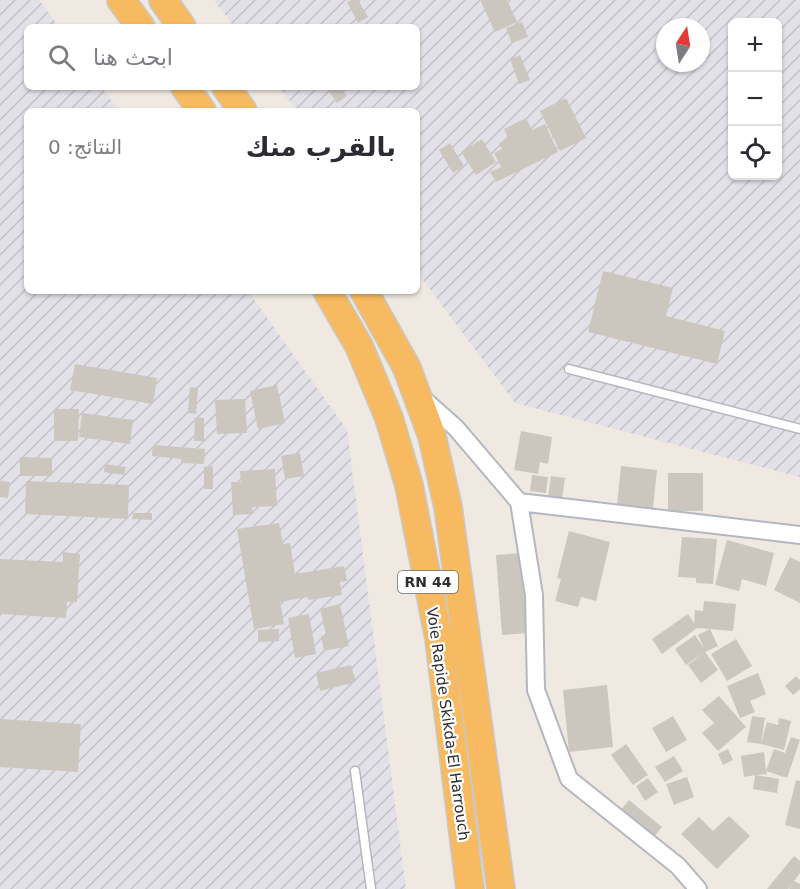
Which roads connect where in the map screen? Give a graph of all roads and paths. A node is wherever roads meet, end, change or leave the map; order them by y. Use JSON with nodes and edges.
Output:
{"nodes":[{"id":1,"x":121,"y":0,"type":"edge"},
{"id":2,"x":163,"y":0,"type":"edge"},
{"id":3,"x":139,"y":24,"type":"edge"},
{"id":4,"x":180,"y":24,"type":"edge"},
{"id":5,"x":187,"y":90,"type":"edge"},
{"id":6,"x":228,"y":90,"type":"edge"},
{"id":7,"x":200,"y":108,"type":"edge"},
{"id":8,"x":241,"y":108,"type":"edge"},
{"id":9,"x":329,"y":294,"type":"edge"},
{"id":10,"x":366,"y":294,"type":"edge"},
{"id":11,"x":569,"y":369,"type":"dead end"},
{"id":12,"x":416,"y":392,"type":"junction"},
{"id":13,"x":800,"y":429,"type":"edge"},
{"id":14,"x":519,"y":502,"type":"junction"},
{"id":15,"x":800,"y":535,"type":"edge"},
{"id":16,"x":355,"y":771,"type":"dead end"},
{"id":17,"x":371,"y":889,"type":"edge"},
{"id":18,"x":470,"y":889,"type":"edge"},
{"id":19,"x":501,"y":889,"type":"edge"},
{"id":20,"x":698,"y":889,"type":"edge"}],
"edges":[{"from":1,"to":3,"type":"highway"},
{"from":2,"to":4,"type":"highway"},
{"from":5,"to":7,"type":"highway"},
{"from":6,"to":8,"type":"highway"},
{"from":9,"to":18,"type":"highway","name":"Voie Rapide Skikda-El Harrouch","number":"RN 44"},
{"from":10,"to":12,"type":"highway","name":"Voie Rapide Skikda-El Harrouch","number":"RN 44"},
{"from":11,"to":13,"type":"lane"},
{"from":12,"to":14,"type":"street"},
{"from":12,"to":19,"type":"highway","name":"Voie Rapide Skikda-El Harrouch","number":"RN 44"},
{"from":14,"to":15,"type":"street"},
{"from":14,"to":20,"type":"street"},
{"from":16,"to":17,"type":"lane"}]}
